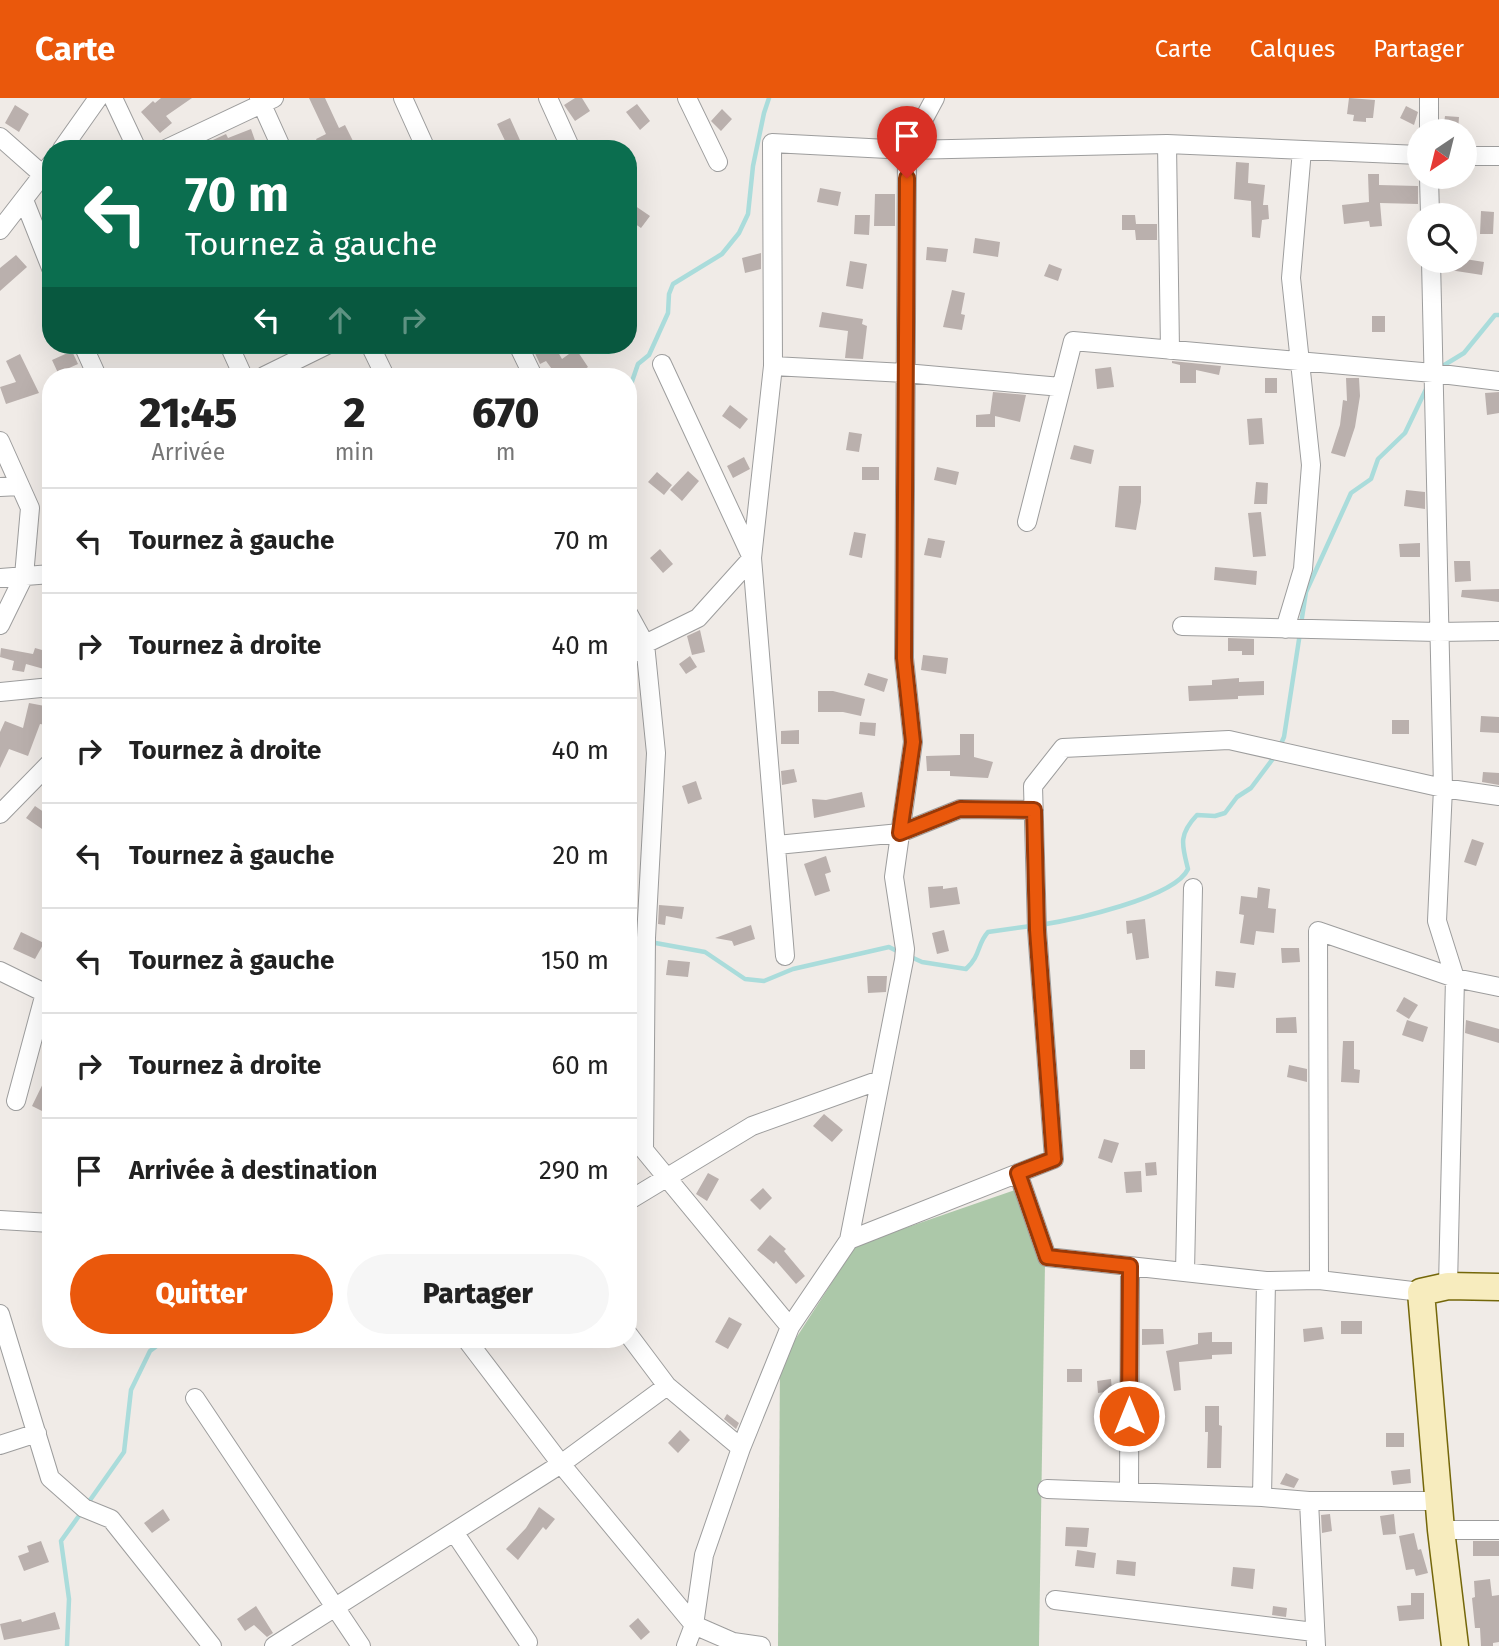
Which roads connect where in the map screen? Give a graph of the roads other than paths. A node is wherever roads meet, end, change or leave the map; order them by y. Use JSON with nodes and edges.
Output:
{"nodes":[{"id":1,"x":99,"y":98,"type":"edge"},
{"id":2,"x":113,"y":98,"type":"edge"},
{"id":3,"x":402,"y":98,"type":"edge"},
{"id":4,"x":548,"y":98,"type":"edge"},
{"id":5,"x":687,"y":98,"type":"edge"},
{"id":6,"x":935,"y":98,"type":"edge"},
{"id":7,"x":1429,"y":98,"type":"edge"},
{"id":8,"x":265,"y":100,"type":"edge"},
{"id":9,"x":1429,"y":119,"type":"edge"},
{"id":10,"x":0,"y":137,"type":"edge"},
{"id":11,"x":69,"y":140,"type":"edge"},
{"id":12,"x":133,"y":140,"type":"edge"},
{"id":13,"x":184,"y":140,"type":"edge"},
{"id":14,"x":279,"y":140,"type":"edge"},
{"id":15,"x":422,"y":140,"type":"edge"},
{"id":16,"x":568,"y":140,"type":"edge"},
{"id":17,"x":1167,"y":144,"type":"junction"},
{"id":18,"x":907,"y":150,"type":"junction"},
{"id":19,"x":1302,"y":150,"type":"junction"},
{"id":20,"x":1407,"y":154,"type":"edge"},
{"id":21,"x":1477,"y":156,"type":"edge"},
{"id":22,"x":1499,"y":156,"type":"edge"},
{"id":23,"x":718,"y":162,"type":"dead end"},
{"id":24,"x":42,"y":166,"type":"edge"},
{"id":25,"x":42,"y":176,"type":"edge"},
{"id":26,"x":24,"y":201,"type":"junction"},
{"id":27,"x":0,"y":230,"type":"edge"},
{"id":28,"x":42,"y":246,"type":"edge"},
{"id":29,"x":1431,"y":273,"type":"edge"},
{"id":30,"x":1170,"y":350,"type":"junction"},
{"id":31,"x":309,"y":354,"type":"edge"},
{"id":32,"x":1300,"y":362,"type":"junction"},
{"id":33,"x":662,"y":364,"type":"dead end"},
{"id":34,"x":773,"y":366,"type":"junction"},
{"id":35,"x":280,"y":368,"type":"edge"},
{"id":36,"x":905,"y":373,"type":"junction"},
{"id":37,"x":1433,"y":373,"type":"junction"},
{"id":38,"x":1499,"y":381,"type":"edge"},
{"id":39,"x":1061,"y":387,"type":"junction"},
{"id":40,"x":0,"y":441,"type":"edge"},
{"id":41,"x":20,"y":486,"type":"junction"},
{"id":42,"x":0,"y":487,"type":"edge"},
{"id":43,"x":1027,"y":523,"type":"dead end"},
{"id":44,"x":752,"y":558,"type":"junction"},
{"id":45,"x":42,"y":575,"type":"edge"},
{"id":46,"x":24,"y":576,"type":"junction"},
{"id":47,"x":0,"y":578,"type":"edge"},
{"id":48,"x":0,"y":625,"type":"edge"},
{"id":49,"x":1182,"y":626,"type":"dead end"},
{"id":50,"x":637,"y":629,"type":"edge"},
{"id":51,"x":1295,"y":629,"type":"junction"},
{"id":52,"x":1499,"y":631,"type":"edge"},
{"id":53,"x":1438,"y":632,"type":"junction"},
{"id":54,"x":645,"y":644,"type":"junction"},
{"id":55,"x":637,"y":650,"type":"edge"},
{"id":56,"x":42,"y":688,"type":"edge"},
{"id":57,"x":0,"y":692,"type":"edge"},
{"id":58,"x":42,"y":771,"type":"edge"},
{"id":59,"x":1443,"y":788,"type":"junction"},
{"id":60,"x":1499,"y":796,"type":"edge"},
{"id":61,"x":1034,"y":810,"type":"junction"},
{"id":62,"x":0,"y":812,"type":"edge"},
{"id":63,"x":900,"y":833,"type":"junction"},
{"id":64,"x":777,"y":845,"type":"junction"},
{"id":65,"x":1193,"y":888,"type":"dead end"},
{"id":66,"x":785,"y":956,"type":"dead end"},
{"id":67,"x":0,"y":971,"type":"edge"},
{"id":68,"x":1455,"y":978,"type":"junction"},
{"id":69,"x":1499,"y":986,"type":"edge"},
{"id":70,"x":42,"y":991,"type":"edge"},
{"id":71,"x":42,"y":1014,"type":"edge"},
{"id":72,"x":880,"y":1080,"type":"junction"},
{"id":73,"x":16,"y":1101,"type":"dead end"},
{"id":74,"x":1018,"y":1173,"type":"junction"},
{"id":75,"x":666,"y":1176,"type":"junction"},
{"id":76,"x":637,"y":1194,"type":"edge"},
{"id":77,"x":0,"y":1220,"type":"edge"},
{"id":78,"x":42,"y":1222,"type":"edge"},
{"id":79,"x":849,"y":1240,"type":"junction"},
{"id":80,"x":1130,"y":1266,"type":"junction"},
{"id":81,"x":1185,"y":1272,"type":"junction"},
{"id":82,"x":1319,"y":1280,"type":"junction"},
{"id":83,"x":1266,"y":1281,"type":"junction"},
{"id":84,"x":1448,"y":1286,"type":"junction"},
{"id":85,"x":1499,"y":1287,"type":"edge"},
{"id":86,"x":1421,"y":1292,"type":"junction"},
{"id":87,"x":0,"y":1314,"type":"edge"},
{"id":88,"x":790,"y":1327,"type":"junction"},
{"id":89,"x":637,"y":1347,"type":"edge"},
{"id":90,"x":473,"y":1348,"type":"edge"},
{"id":91,"x":667,"y":1386,"type":"junction"},
{"id":92,"x":195,"y":1398,"type":"dead end"},
{"id":93,"x":37,"y":1433,"type":"junction"},
{"id":94,"x":0,"y":1446,"type":"edge"},
{"id":95,"x":741,"y":1448,"type":"junction"},
{"id":96,"x":561,"y":1464,"type":"junction"},
{"id":97,"x":1047,"y":1489,"type":"dead end"},
{"id":98,"x":1129,"y":1491,"type":"junction"},
{"id":99,"x":1262,"y":1497,"type":"junction"},
{"id":100,"x":1309,"y":1501,"type":"junction"},
{"id":101,"x":1439,"y":1501,"type":"junction"},
{"id":102,"x":1441,"y":1530,"type":"junction"},
{"id":103,"x":1499,"y":1530,"type":"edge"},
{"id":104,"x":454,"y":1532,"type":"junction"},
{"id":105,"x":1055,"y":1600,"type":"dead end"},
{"id":106,"x":337,"y":1607,"type":"junction"},
{"id":107,"x":694,"y":1625,"type":"junction"},
{"id":108,"x":1315,"y":1639,"type":"edge"},
{"id":109,"x":528,"y":1642,"type":"dead end"},
{"id":110,"x":212,"y":1646,"type":"edge"},
{"id":111,"x":274,"y":1646,"type":"edge"},
{"id":112,"x":361,"y":1646,"type":"edge"},
{"id":113,"x":686,"y":1646,"type":"edge"},
{"id":114,"x":761,"y":1646,"type":"edge"},
{"id":115,"x":1455,"y":1646,"type":"edge"}],
"edges":[{"from":1,"to":11,"type":"street"},
{"from":2,"to":12,"type":"street"},
{"from":3,"to":15,"type":"street"},
{"from":4,"to":16,"type":"street"},
{"from":5,"to":23,"type":"street"},
{"from":6,"to":18,"type":"street"},
{"from":7,"to":9,"type":"street"},
{"from":8,"to":13,"type":"street"},
{"from":8,"to":14,"type":"street"},
{"from":10,"to":24,"type":"street"},
{"from":17,"to":18,"type":"street"},
{"from":17,"to":19,"type":"street"},
{"from":17,"to":30,"type":"street"},
{"from":18,"to":34,"type":"street"},
{"from":18,"to":36,"type":"street"},
{"from":19,"to":20,"type":"street"},
{"from":19,"to":32,"type":"street"},
{"from":21,"to":22,"type":"street"},
{"from":25,"to":26,"type":"street"},
{"from":26,"to":27,"type":"street"},
{"from":26,"to":28,"type":"street"},
{"from":29,"to":37,"type":"street"},
{"from":30,"to":32,"type":"street"},
{"from":30,"to":39,"type":"street"},
{"from":31,"to":35,"type":"street"},
{"from":32,"to":37,"type":"street"},
{"from":32,"to":51,"type":"street"},
{"from":33,"to":44,"type":"street"},
{"from":34,"to":36,"type":"street"},
{"from":34,"to":44,"type":"street"},
{"from":36,"to":39,"type":"street"},
{"from":36,"to":63,"type":"street"},
{"from":37,"to":38,"type":"street"},
{"from":37,"to":53,"type":"street"},
{"from":39,"to":43,"type":"street"},
{"from":40,"to":41,"type":"street"},
{"from":41,"to":42,"type":"street"},
{"from":41,"to":46,"type":"street"},
{"from":44,"to":54,"type":"street"},
{"from":44,"to":64,"type":"street"},
{"from":45,"to":46,"type":"street"},
{"from":46,"to":47,"type":"street"},
{"from":46,"to":48,"type":"street"},
{"from":49,"to":51,"type":"street"},
{"from":50,"to":54,"type":"street"},
{"from":51,"to":53,"type":"street"},
{"from":52,"to":53,"type":"street"},
{"from":53,"to":59,"type":"street"},
{"from":54,"to":55,"type":"street"},
{"from":54,"to":75,"type":"street"},
{"from":56,"to":57,"type":"street"},
{"from":58,"to":62,"type":"street"},
{"from":59,"to":60,"type":"street"},
{"from":59,"to":61,"type":"street"},
{"from":59,"to":68,"type":"street"},
{"from":61,"to":63,"type":"street"},
{"from":61,"to":74,"type":"street"},
{"from":63,"to":64,"type":"street"},
{"from":63,"to":72,"type":"street"},
{"from":64,"to":66,"type":"street"},
{"from":65,"to":81,"type":"street"},
{"from":67,"to":70,"type":"street"},
{"from":68,"to":69,"type":"street"},
{"from":68,"to":82,"type":"street"},
{"from":68,"to":84,"type":"street"},
{"from":71,"to":73,"type":"street"},
{"from":72,"to":75,"type":"street"},
{"from":72,"to":79,"type":"street"},
{"from":74,"to":79,"type":"street"},
{"from":74,"to":80,"type":"street"},
{"from":75,"to":76,"type":"street"},
{"from":75,"to":88,"type":"street"},
{"from":77,"to":78,"type":"street"},
{"from":79,"to":88,"type":"street"},
{"from":80,"to":81,"type":"street"},
{"from":80,"to":98,"type":"street"},
{"from":81,"to":83,"type":"street"},
{"from":82,"to":83,"type":"street"},
{"from":82,"to":86,"type":"street"},
{"from":83,"to":99,"type":"street"},
{"from":84,"to":85,"type":"street"},
{"from":84,"to":86,"type":"street"},
{"from":86,"to":101,"type":"street"},
{"from":87,"to":93,"type":"street"},
{"from":88,"to":95,"type":"street"},
{"from":89,"to":91,"type":"street"},
{"from":90,"to":96,"type":"street"},
{"from":91,"to":95,"type":"street"},
{"from":91,"to":96,"type":"street"},
{"from":92,"to":106,"type":"street"},
{"from":93,"to":94,"type":"street"},
{"from":93,"to":110,"type":"street"},
{"from":95,"to":107,"type":"street"},
{"from":96,"to":104,"type":"street"},
{"from":96,"to":107,"type":"street"},
{"from":97,"to":98,"type":"street"},
{"from":98,"to":99,"type":"street"},
{"from":99,"to":100,"type":"street"},
{"from":100,"to":101,"type":"street"},
{"from":100,"to":108,"type":"street"},
{"from":101,"to":102,"type":"street"},
{"from":102,"to":103,"type":"street"},
{"from":102,"to":115,"type":"street"},
{"from":104,"to":106,"type":"street"},
{"from":104,"to":109,"type":"street"},
{"from":105,"to":108,"type":"street"},
{"from":106,"to":111,"type":"street"},
{"from":106,"to":112,"type":"street"},
{"from":107,"to":113,"type":"street"},
{"from":107,"to":114,"type":"street"}]}
